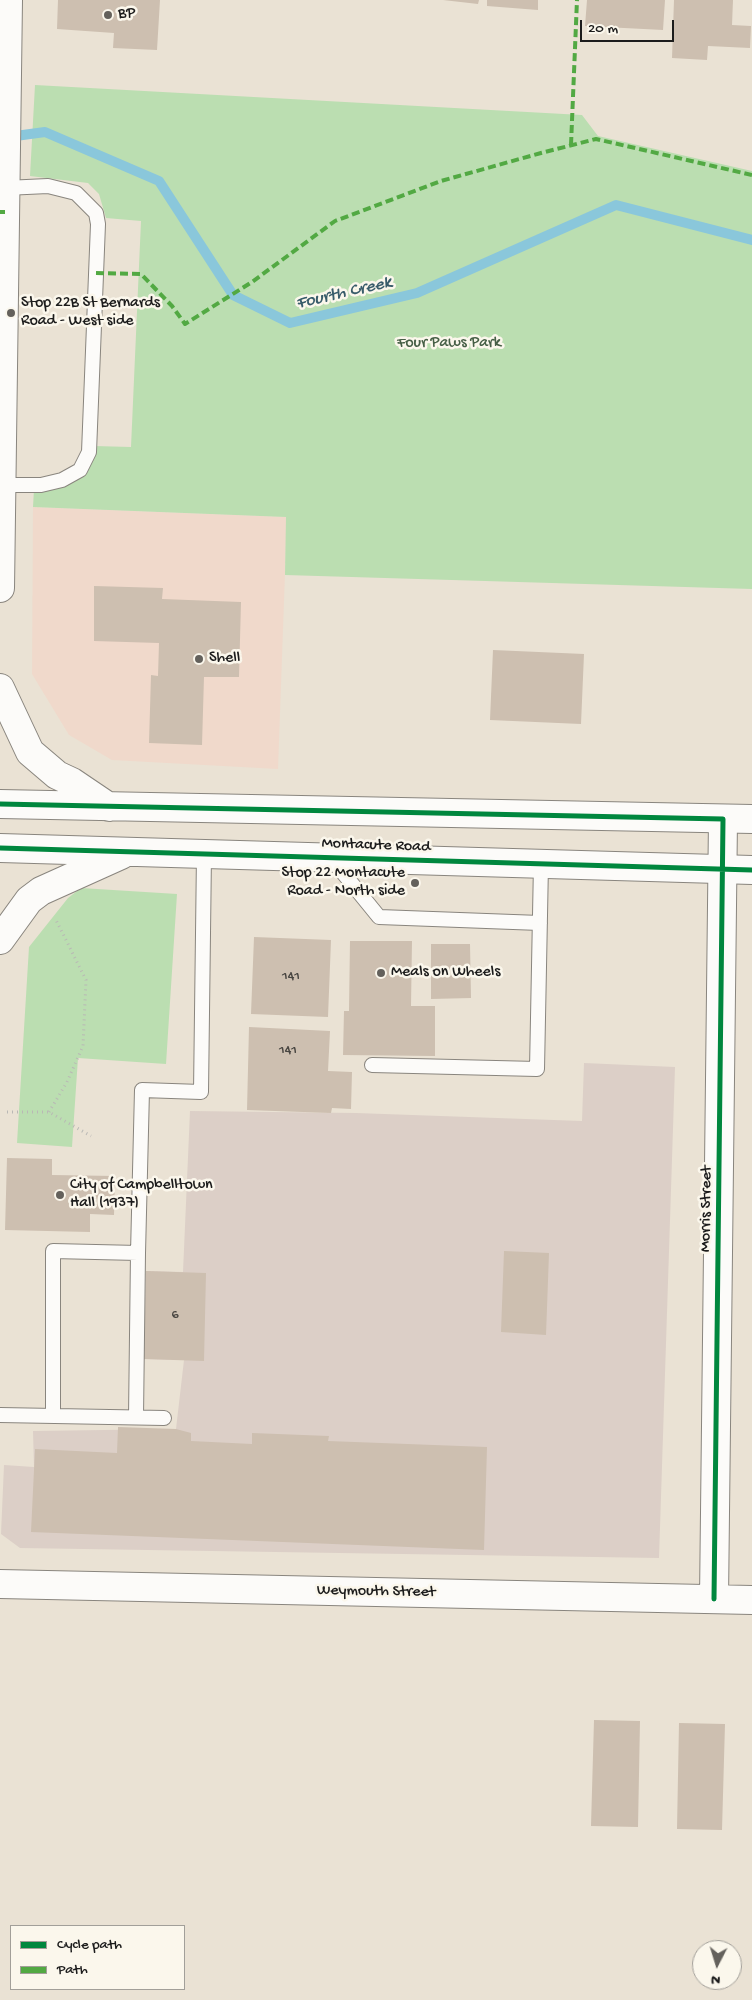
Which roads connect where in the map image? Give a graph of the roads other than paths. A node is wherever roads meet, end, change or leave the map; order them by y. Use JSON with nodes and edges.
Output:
{"nodes":[{"id":1,"x":8,"y":0,"type":"edge"},
{"id":2,"x":5,"y":188,"type":"junction"},
{"id":3,"x":1,"y":485,"type":"junction"},
{"id":4,"x":0,"y":588,"type":"edge"},
{"id":5,"x":0,"y":688,"type":"edge"},
{"id":6,"x":0,"y":804,"type":"edge"},
{"id":7,"x":109,"y":807,"type":"junction"},
{"id":8,"x":723,"y":819,"type":"junction"},
{"id":9,"x":752,"y":819,"type":"edge"},
{"id":10,"x":0,"y":848,"type":"edge"},
{"id":11,"x":129,"y":852,"type":"junction"},
{"id":12,"x":204,"y":854,"type":"junction"},
{"id":13,"x":331,"y":858,"type":"junction"},
{"id":14,"x":541,"y":864,"type":"junction"},
{"id":15,"x":724,"y":869,"type":"junction"},
{"id":16,"x":752,"y":870,"type":"edge"},
{"id":17,"x":540,"y":923,"type":"junction"},
{"id":18,"x":0,"y":940,"type":"edge"},
{"id":19,"x":372,"y":1065,"type":"dead end"},
{"id":20,"x":138,"y":1253,"type":"junction"},
{"id":21,"x":0,"y":1415,"type":"edge"},
{"id":22,"x":53,"y":1416,"type":"junction"},
{"id":23,"x":136,"y":1417,"type":"junction"},
{"id":24,"x":164,"y":1418,"type":"dead end"},
{"id":25,"x":0,"y":1584,"type":"edge"},
{"id":26,"x":714,"y":1599,"type":"junction"},
{"id":27,"x":752,"y":1600,"type":"edge"}],
"edges":[{"from":1,"to":2,"type":"main road"},
{"from":2,"to":3,"type":"main road"},
{"from":2,"to":3,"type":"lane"},
{"from":3,"to":4,"type":"main road"},
{"from":5,"to":7,"type":"main road"},
{"from":6,"to":7,"type":"main road","name":"Montacute Road"},
{"from":7,"to":8,"type":"main road","name":"Montacute Road"},
{"from":8,"to":9,"type":"main road","name":"Montacute Road"},
{"from":8,"to":15,"type":"main road","name":"Morris Street"},
{"from":10,"to":11,"type":"main road","name":"Montacute Road"},
{"from":11,"to":12,"type":"main road","name":"Montacute Road"},
{"from":11,"to":18,"type":"main road"},
{"from":12,"to":13,"type":"main road","name":"Montacute Road"},
{"from":12,"to":20,"type":"lane"},
{"from":13,"to":14,"type":"main road","name":"Montacute Road"},
{"from":13,"to":17,"type":"lane"},
{"from":14,"to":15,"type":"main road","name":"Montacute Road"},
{"from":14,"to":17,"type":"lane"},
{"from":15,"to":16,"type":"main road","name":"Montacute Road"},
{"from":15,"to":26,"type":"main road","name":"Morris Street"},
{"from":17,"to":19,"type":"lane"},
{"from":20,"to":22,"type":"lane"},
{"from":20,"to":23,"type":"lane"},
{"from":21,"to":22,"type":"lane"},
{"from":22,"to":23,"type":"lane"},
{"from":23,"to":24,"type":"lane"},
{"from":25,"to":26,"type":"main road","name":"Weymouth Street"},
{"from":26,"to":27,"type":"main road","name":"Weymouth Street"}]}
